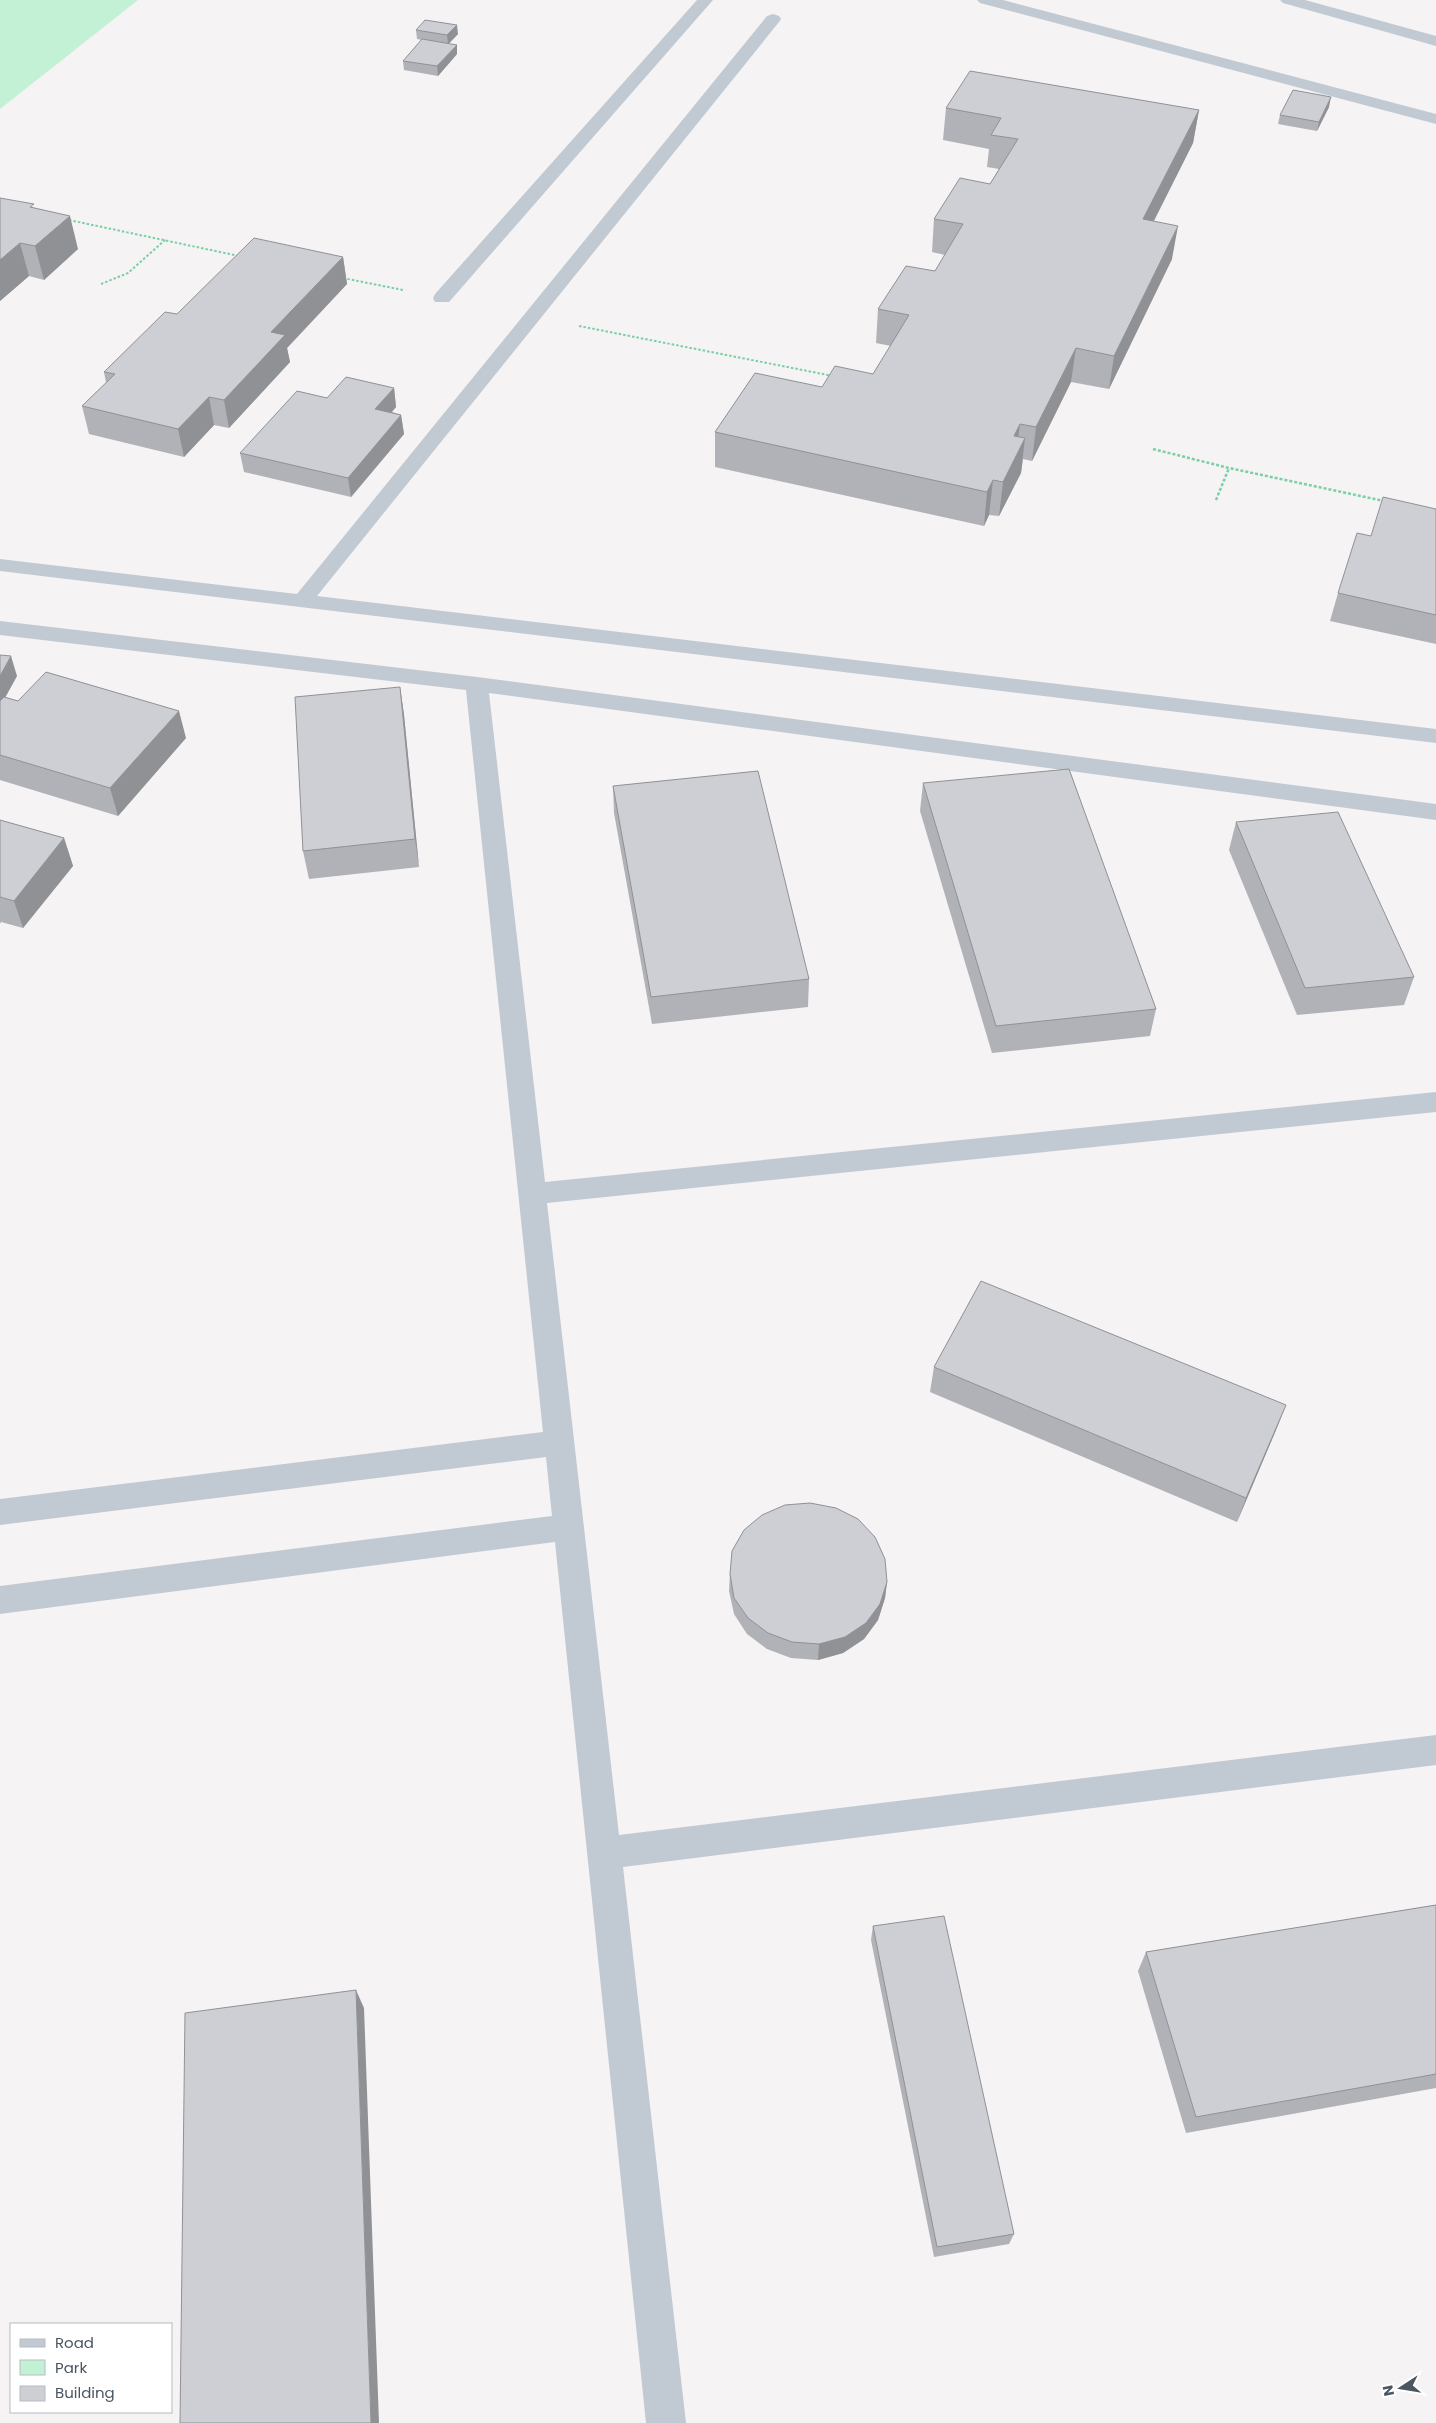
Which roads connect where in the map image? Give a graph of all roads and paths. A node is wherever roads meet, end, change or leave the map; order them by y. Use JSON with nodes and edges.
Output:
{"nodes":[{"id":1,"x":705,"y":0,"type":"edge"},
{"id":2,"x":986,"y":0,"type":"edge"},
{"id":3,"x":1288,"y":0,"type":"edge"},
{"id":4,"x":773,"y":19,"type":"dead end"},
{"id":5,"x":1436,"y":41,"type":"edge"},
{"id":6,"x":1436,"y":119,"type":"edge"},
{"id":7,"x":68,"y":220,"type":"edge"},
{"id":8,"x":165,"y":240,"type":"junction"},
{"id":9,"x":242,"y":256,"type":"edge"},
{"id":10,"x":337,"y":276,"type":"edge"},
{"id":11,"x":101,"y":284,"type":"dead end"},
{"id":12,"x":442,"y":298,"type":"joint"},
{"id":13,"x":532,"y":317,"type":"junction"},
{"id":14,"x":839,"y":377,"type":"edge"},
{"id":15,"x":1153,"y":449,"type":"dead end"},
{"id":16,"x":1229,"y":468,"type":"junction"},
{"id":17,"x":1216,"y":500,"type":"dead end"},
{"id":18,"x":1389,"y":502,"type":"edge"},
{"id":19,"x":0,"y":565,"type":"edge"},
{"id":20,"x":302,"y":601,"type":"junction"},
{"id":21,"x":0,"y":628,"type":"edge"},
{"id":22,"x":477,"y":684,"type":"junction"},
{"id":23,"x":1436,"y":736,"type":"edge"},
{"id":24,"x":1436,"y":812,"type":"edge"},
{"id":25,"x":1436,"y":1102,"type":"edge"},
{"id":26,"x":532,"y":1194,"type":"junction"},
{"id":27,"x":559,"y":1443,"type":"junction"},
{"id":28,"x":0,"y":1512,"type":"edge"},
{"id":29,"x":569,"y":1527,"type":"junction"},
{"id":30,"x":0,"y":1600,"type":"edge"},
{"id":31,"x":1436,"y":1750,"type":"edge"},
{"id":32,"x":604,"y":1853,"type":"junction"},
{"id":33,"x":666,"y":2423,"type":"edge"}],
"edges":[{"from":1,"to":12,"type":"lane"},
{"from":2,"to":6,"type":"lane"},
{"from":3,"to":5,"type":"lane"},
{"from":4,"to":13,"type":"lane"},
{"from":7,"to":8,"type":"path"},
{"from":8,"to":9,"type":"path"},
{"from":8,"to":11,"type":"path"},
{"from":10,"to":12,"type":"path"},
{"from":13,"to":14,"type":"path"},
{"from":13,"to":20,"type":"lane"},
{"from":15,"to":16,"type":"path"},
{"from":16,"to":17,"type":"path"},
{"from":16,"to":18,"type":"path"},
{"from":19,"to":20,"type":"lane"},
{"from":20,"to":23,"type":"lane"},
{"from":21,"to":22,"type":"lane"},
{"from":22,"to":24,"type":"lane"},
{"from":22,"to":26,"type":"lane"},
{"from":25,"to":26,"type":"lane"},
{"from":26,"to":27,"type":"lane"},
{"from":27,"to":28,"type":"lane"},
{"from":27,"to":29,"type":"lane"},
{"from":29,"to":30,"type":"lane"},
{"from":29,"to":32,"type":"lane"},
{"from":31,"to":32,"type":"lane"},
{"from":32,"to":33,"type":"lane"}]}
